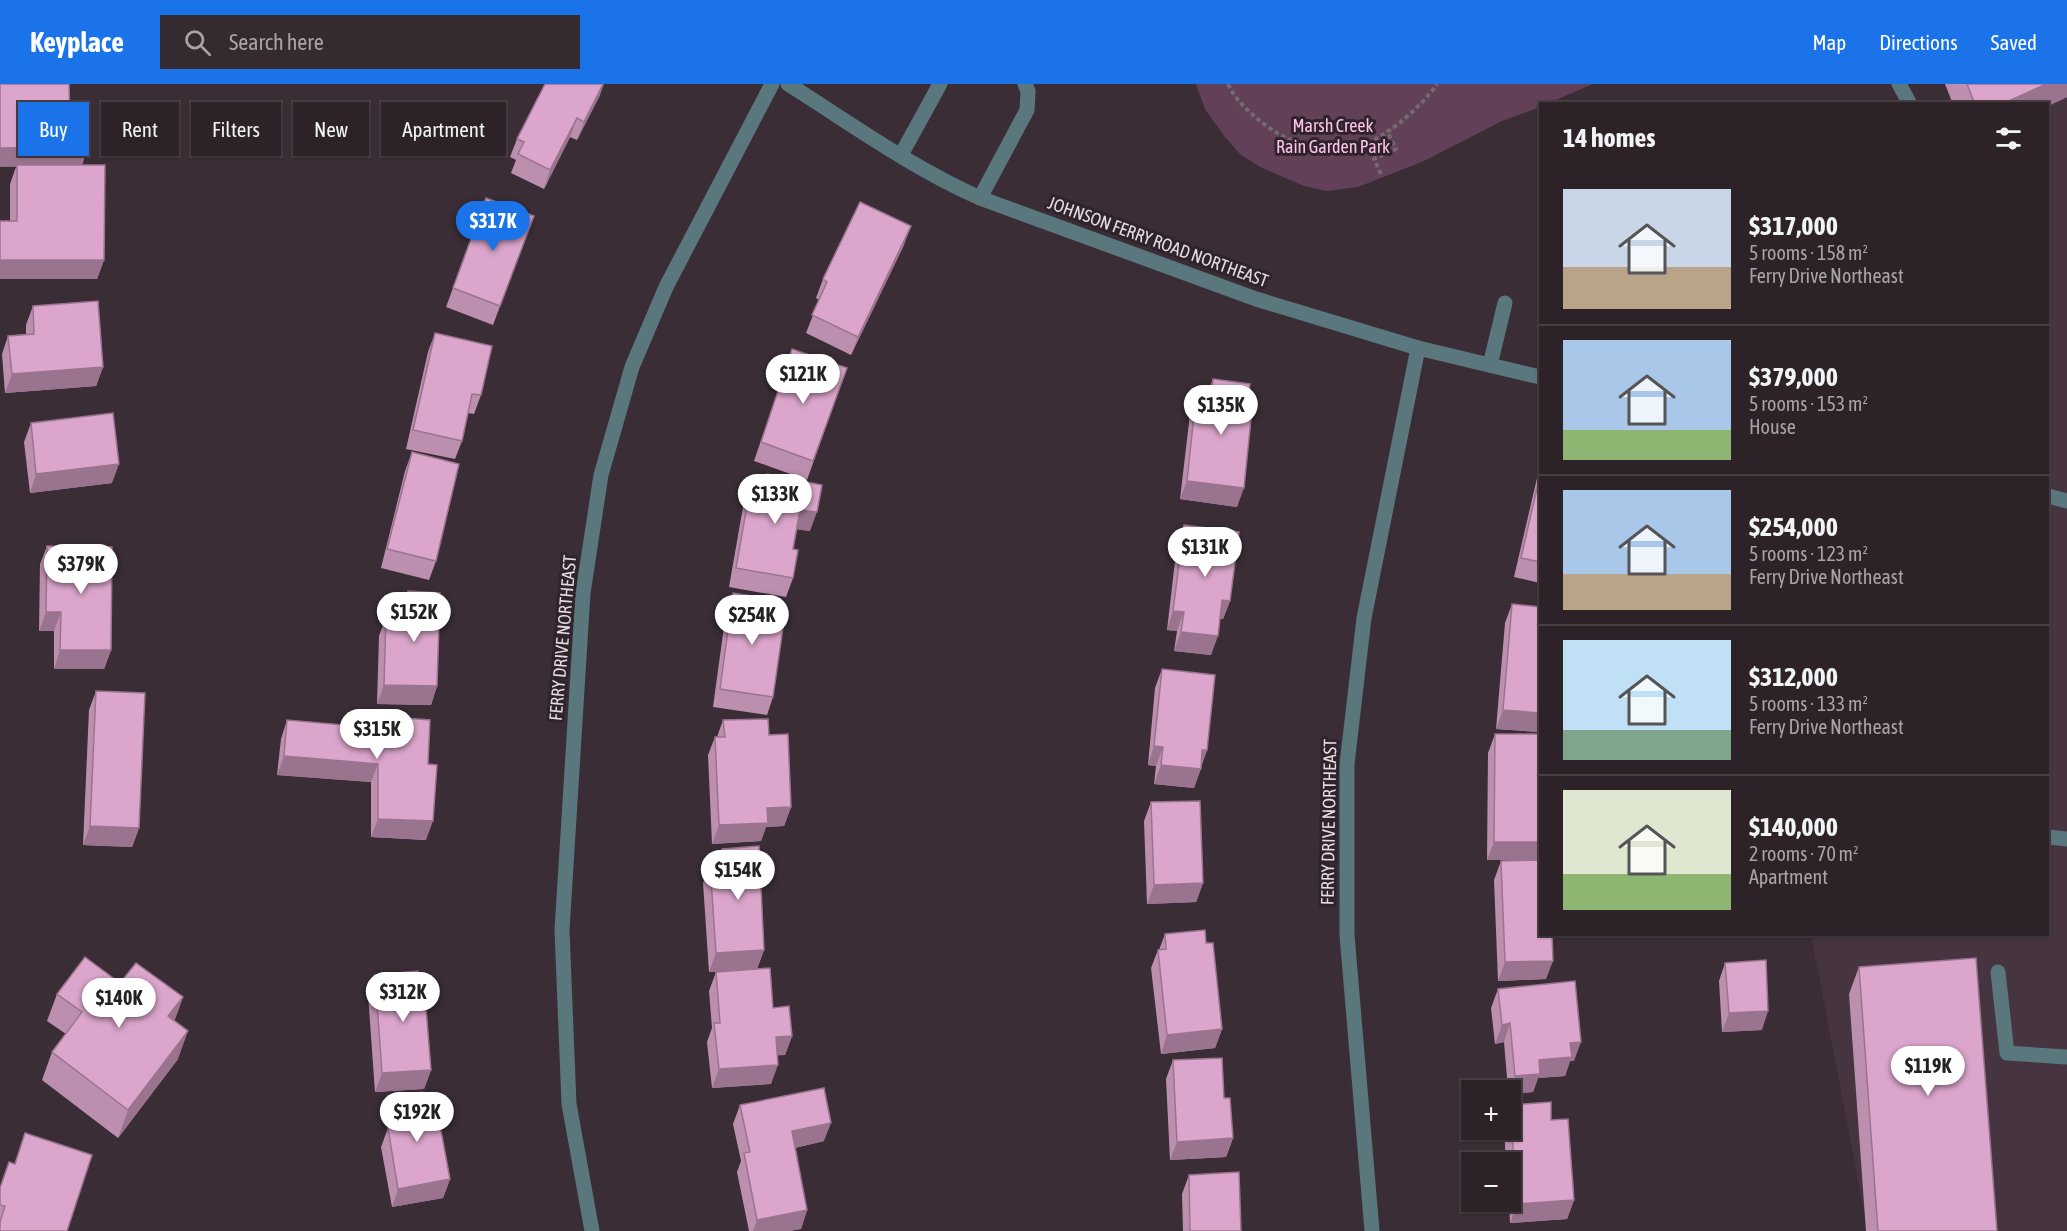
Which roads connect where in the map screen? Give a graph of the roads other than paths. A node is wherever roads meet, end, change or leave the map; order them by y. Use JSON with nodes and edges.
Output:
{"nodes":[{"id":1,"x":772,"y":84,"type":"edge"},
{"id":2,"x":788,"y":84,"type":"edge"},
{"id":3,"x":940,"y":84,"type":"edge"},
{"id":4,"x":1025,"y":84,"type":"edge"},
{"id":5,"x":1899,"y":84,"type":"edge"},
{"id":6,"x":1910,"y":102,"type":"edge"},
{"id":7,"x":901,"y":155,"type":"junction"},
{"id":8,"x":980,"y":198,"type":"junction"},
{"id":9,"x":1505,"y":303,"type":"dead end"},
{"id":10,"x":1418,"y":348,"type":"junction"},
{"id":11,"x":1490,"y":365,"type":"junction"},
{"id":12,"x":1539,"y":377,"type":"edge"},
{"id":13,"x":2049,"y":496,"type":"edge"},
{"id":14,"x":2067,"y":501,"type":"edge"},
{"id":15,"x":2049,"y":837,"type":"edge"},
{"id":16,"x":2067,"y":839,"type":"edge"},
{"id":17,"x":1998,"y":972,"type":"dead end"},
{"id":18,"x":2067,"y":1056,"type":"edge"},
{"id":19,"x":592,"y":1231,"type":"edge"},
{"id":20,"x":1372,"y":1231,"type":"edge"}],
"edges":[{"from":1,"to":19,"type":"street","name":"FERRY DRIVE NORTHEAST"},
{"from":2,"to":7,"type":"street","name":"JOHNSON FERRY ROAD NORTHEAST"},
{"from":3,"to":7,"type":"street"},
{"from":4,"to":8,"type":"street"},
{"from":5,"to":6,"type":"street"},
{"from":7,"to":8,"type":"street","name":"JOHNSON FERRY ROAD NORTHEAST"},
{"from":8,"to":10,"type":"street","name":"JOHNSON FERRY ROAD NORTHEAST"},
{"from":9,"to":11,"type":"street"},
{"from":10,"to":11,"type":"street","name":"JOHNSON FERRY ROAD NORTHEAST"},
{"from":10,"to":20,"type":"street","name":"FERRY DRIVE NORTHEAST"},
{"from":11,"to":12,"type":"street","name":"JOHNSON FERRY ROAD NORTHEAST"},
{"from":13,"to":14,"type":"street"},
{"from":15,"to":16,"type":"street"},
{"from":17,"to":18,"type":"street"}]}
